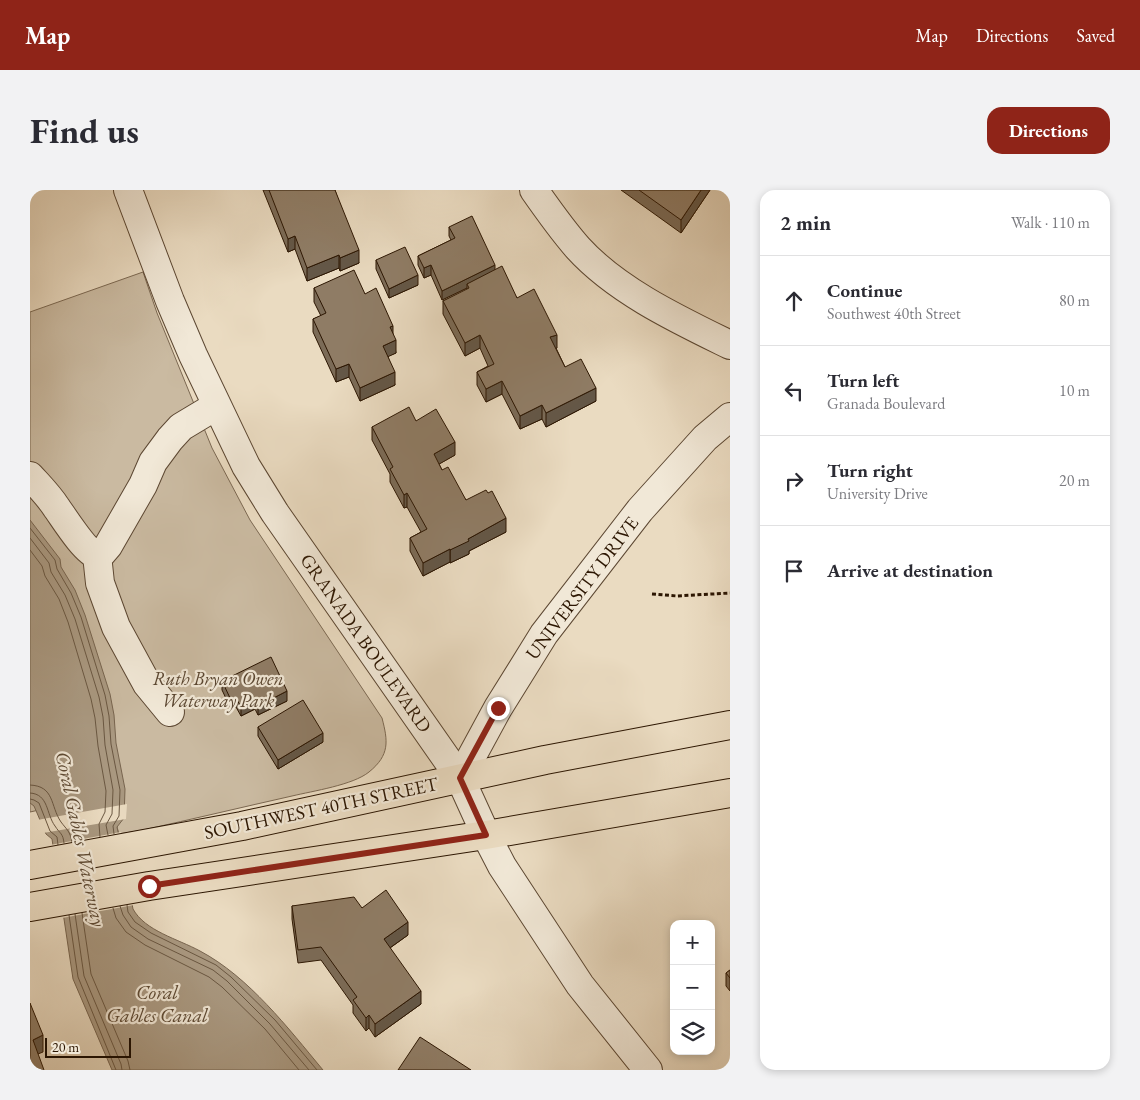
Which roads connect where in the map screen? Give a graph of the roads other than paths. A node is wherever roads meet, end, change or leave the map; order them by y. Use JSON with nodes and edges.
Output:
{"nodes":[{"id":1,"x":128,"y":190,"type":"edge"},
{"id":2,"x":534,"y":190,"type":"edge"},
{"id":3,"x":730,"y":345,"type":"edge"},
{"id":4,"x":216,"y":406,"type":"junction"},
{"id":5,"x":730,"y":417,"type":"edge"},
{"id":6,"x":30,"y":476,"type":"edge"},
{"id":7,"x":97,"y":555,"type":"junction"},
{"id":8,"x":170,"y":712,"type":"dead end"},
{"id":9,"x":730,"y":725,"type":"edge"},
{"id":10,"x":460,"y":778,"type":"junction"},
{"id":11,"x":730,"y":793,"type":"edge"},
{"id":12,"x":486,"y":835,"type":"junction"},
{"id":13,"x":32,"y":864,"type":"edge"},
{"id":14,"x":35,"y":906,"type":"edge"},
{"id":15,"x":648,"y":1070,"type":"edge"}],
"edges":[{"from":1,"to":4,"type":"street","name":"GRANADA BOULEVARD"},
{"from":2,"to":3,"type":"street"},
{"from":4,"to":7,"type":"street"},
{"from":4,"to":10,"type":"street","name":"GRANADA BOULEVARD"},
{"from":5,"to":10,"type":"street","name":"UNIVERSITY DRIVE"},
{"from":6,"to":7,"type":"street"},
{"from":7,"to":8,"type":"street"},
{"from":9,"to":10,"type":"main road","name":"SOUTHWEST 40TH STREET"},
{"from":10,"to":12,"type":"street","name":"GRANADA BOULEVARD"},
{"from":10,"to":13,"type":"main road","name":"SOUTHWEST 40TH STREET"},
{"from":11,"to":12,"type":"main road"},
{"from":12,"to":14,"type":"main road"},
{"from":12,"to":15,"type":"street","name":"GRANADA BOULEVARD"}]}
